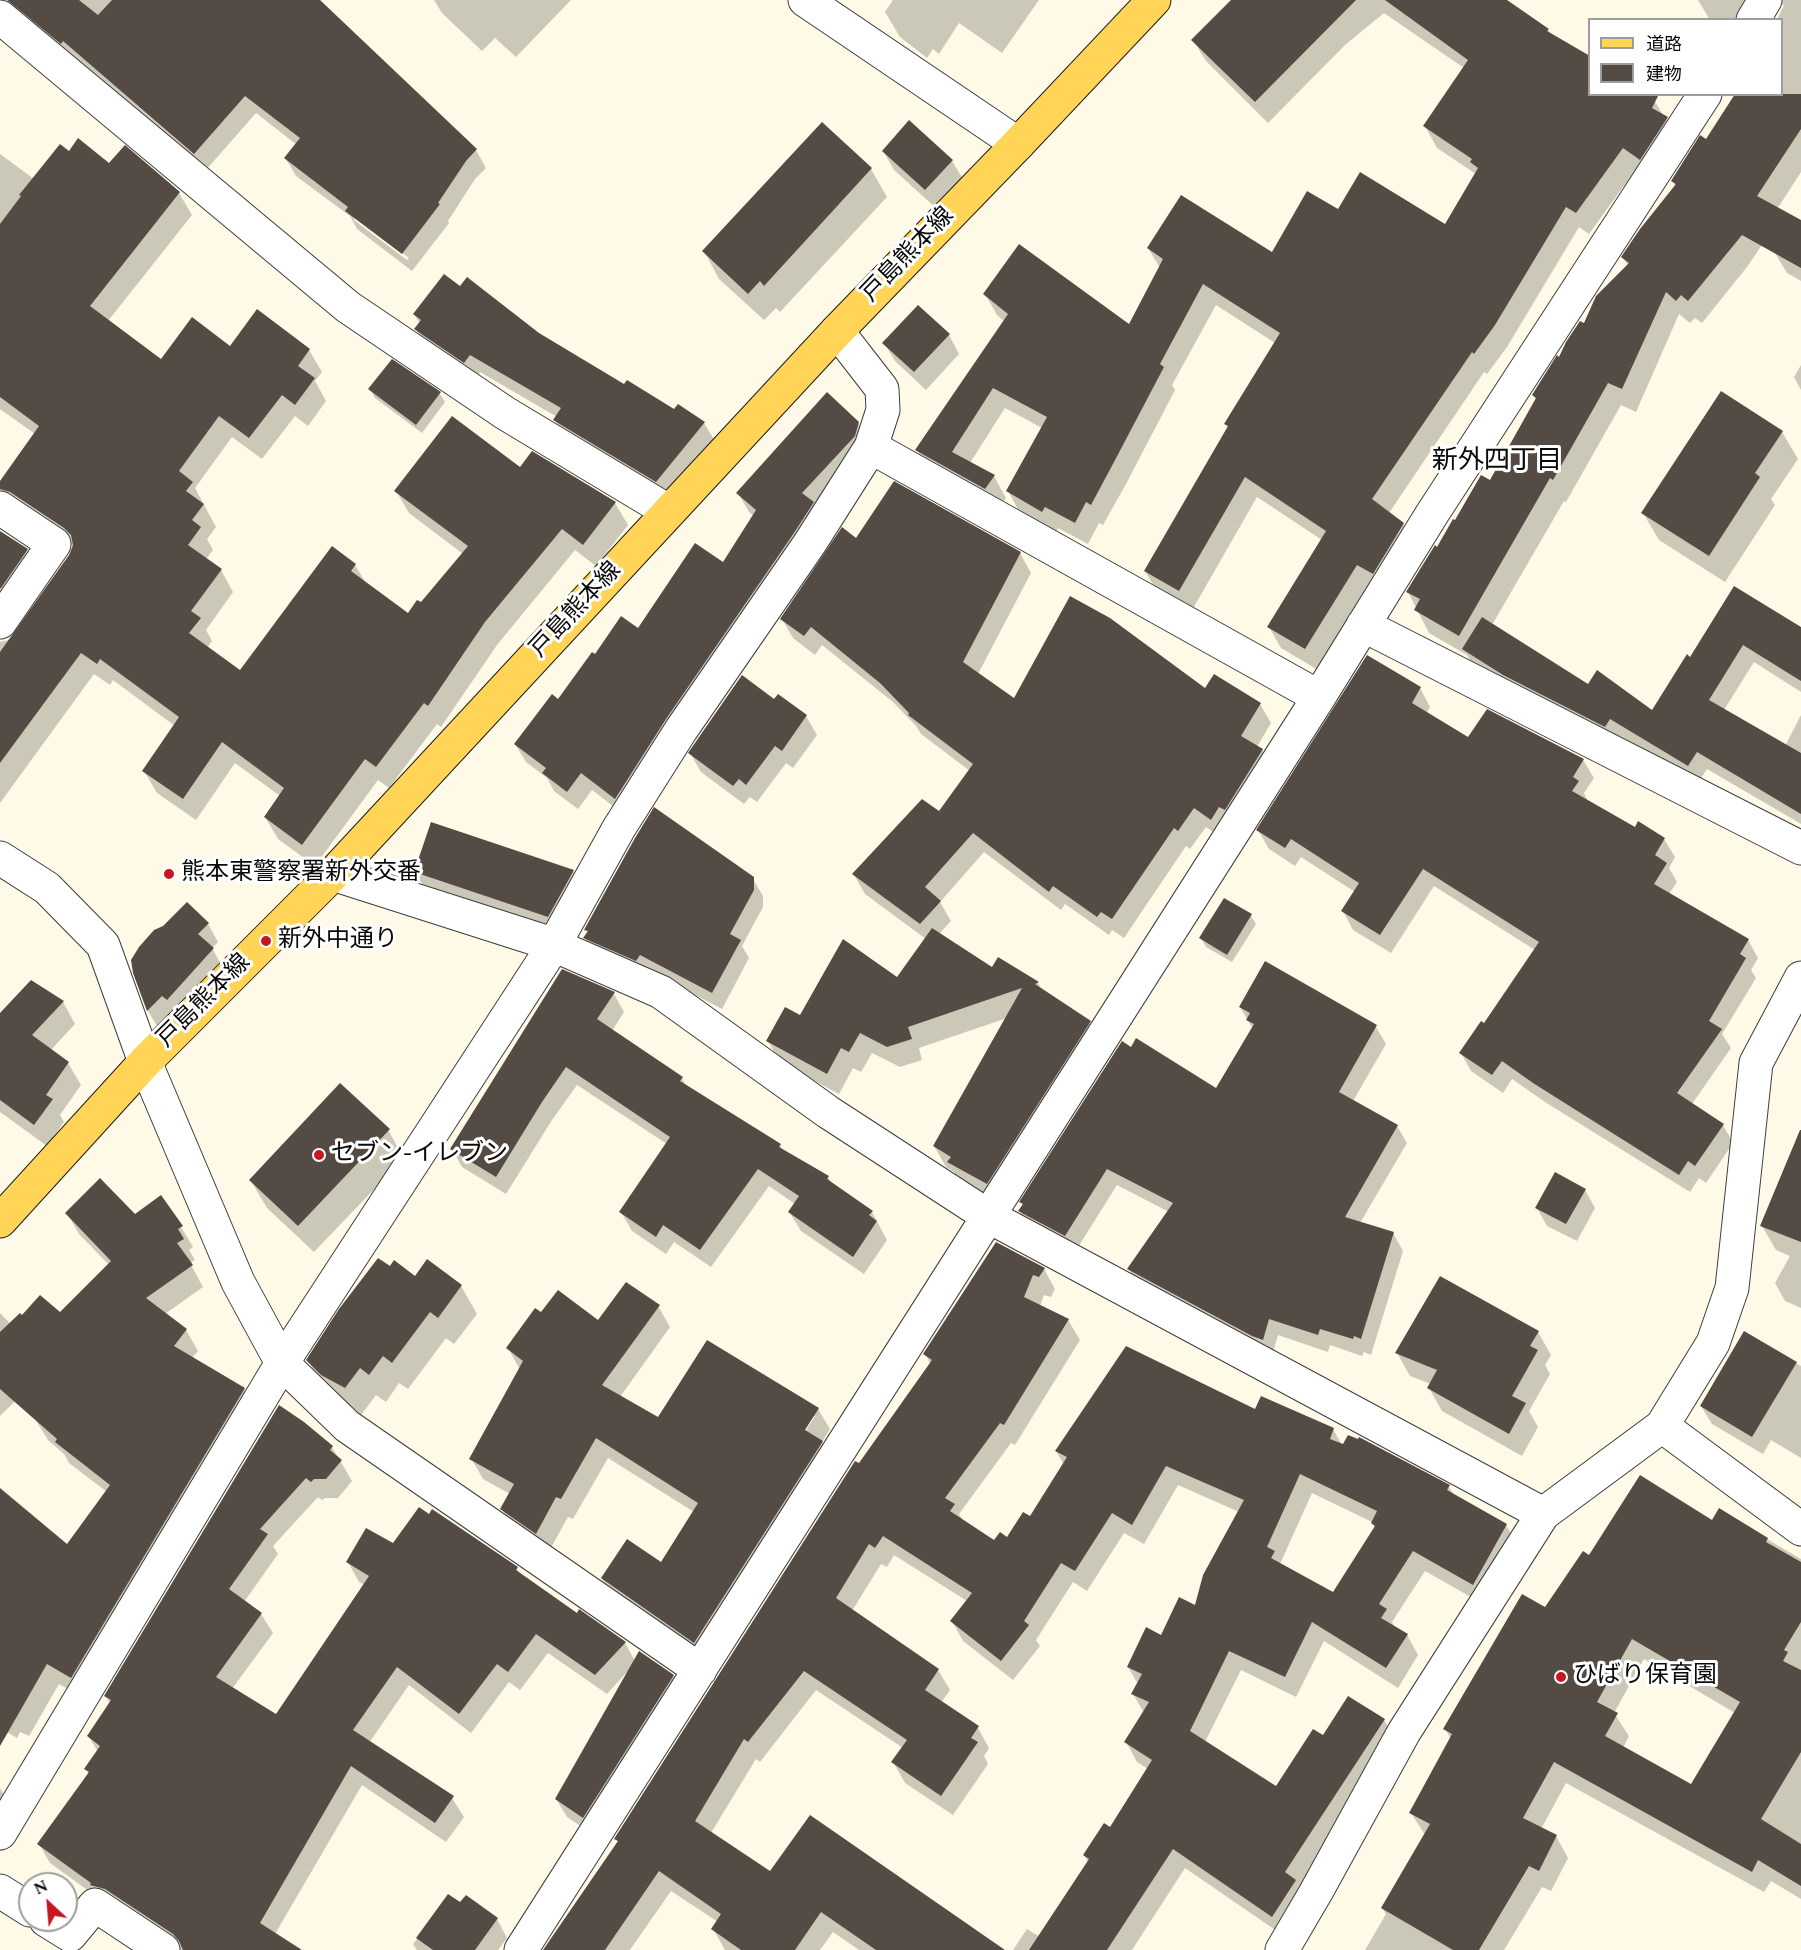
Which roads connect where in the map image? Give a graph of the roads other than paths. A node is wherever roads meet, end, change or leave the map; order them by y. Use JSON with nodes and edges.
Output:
{"nodes":[{"id":1,"x":805,"y":0,"type":"edge"},
{"id":2,"x":1154,"y":0,"type":"edge"},
{"id":3,"x":1765,"y":0,"type":"edge"},
{"id":4,"x":0,"y":17,"type":"edge"},
{"id":5,"x":1754,"y":18,"type":"edge"},
{"id":6,"x":1704,"y":96,"type":"edge"},
{"id":7,"x":1018,"y":144,"type":"junction"},
{"id":8,"x":837,"y":331,"type":"junction"},
{"id":9,"x":871,"y":447,"type":"junction"},
{"id":10,"x":0,"y":508,"type":"edge"},
{"id":11,"x":669,"y":511,"type":"junction"},
{"id":12,"x":0,"y":621,"type":"edge"},
{"id":13,"x":1363,"y":625,"type":"junction"},
{"id":14,"x":1319,"y":697,"type":"junction"},
{"id":15,"x":1801,"y":848,"type":"edge"},
{"id":16,"x":0,"y":858,"type":"edge"},
{"id":17,"x":333,"y":874,"type":"junction"},
{"id":18,"x":554,"y":945,"type":"junction"},
{"id":19,"x":1801,"y":978,"type":"edge"},
{"id":20,"x":145,"y":1062,"type":"junction"},
{"id":21,"x":988,"y":1216,"type":"junction"},
{"id":22,"x":0,"y":1221,"type":"edge"},
{"id":23,"x":282,"y":1363,"type":"junction"},
{"id":24,"x":1662,"y":1426,"type":"junction"},
{"id":25,"x":1544,"y":1514,"type":"junction"},
{"id":26,"x":1801,"y":1529,"type":"edge"},
{"id":27,"x":700,"y":1670,"type":"junction"},
{"id":28,"x":0,"y":1833,"type":"edge"},
{"id":29,"x":0,"y":1892,"type":"edge"},
{"id":30,"x":18,"y":1903,"type":"edge"},
{"id":31,"x":78,"y":1925,"type":"edge"},
{"id":32,"x":163,"y":1950,"type":"edge"},
{"id":33,"x":521,"y":1950,"type":"edge"},
{"id":34,"x":1282,"y":1950,"type":"edge"}],
"edges":[{"from":1,"to":7,"type":"street"},
{"from":2,"to":7,"type":"main road","name":"戸島熊本線"},
{"from":3,"to":5,"type":"street"},
{"from":4,"to":11,"type":"street"},
{"from":6,"to":13,"type":"street"},
{"from":7,"to":8,"type":"main road","name":"戸島熊本線"},
{"from":8,"to":9,"type":"street"},
{"from":8,"to":11,"type":"main road","name":"戸島熊本線"},
{"from":9,"to":14,"type":"street"},
{"from":9,"to":18,"type":"street"},
{"from":10,"to":12,"type":"street"},
{"from":11,"to":17,"type":"main road","name":"戸島熊本線"},
{"from":13,"to":14,"type":"street"},
{"from":13,"to":15,"type":"street"},
{"from":14,"to":21,"type":"street"},
{"from":16,"to":20,"type":"street"},
{"from":17,"to":18,"type":"street"},
{"from":17,"to":20,"type":"main road","name":"戸島熊本線"},
{"from":18,"to":21,"type":"street"},
{"from":18,"to":23,"type":"street"},
{"from":19,"to":24,"type":"street"},
{"from":20,"to":22,"type":"main road","name":"戸島熊本線"},
{"from":20,"to":23,"type":"street"},
{"from":21,"to":25,"type":"street"},
{"from":21,"to":27,"type":"street"},
{"from":23,"to":27,"type":"street"},
{"from":23,"to":28,"type":"street"},
{"from":24,"to":25,"type":"street"},
{"from":24,"to":26,"type":"street"},
{"from":25,"to":34,"type":"street"},
{"from":27,"to":33,"type":"street"},
{"from":29,"to":30,"type":"street"},
{"from":31,"to":32,"type":"street"}]}
